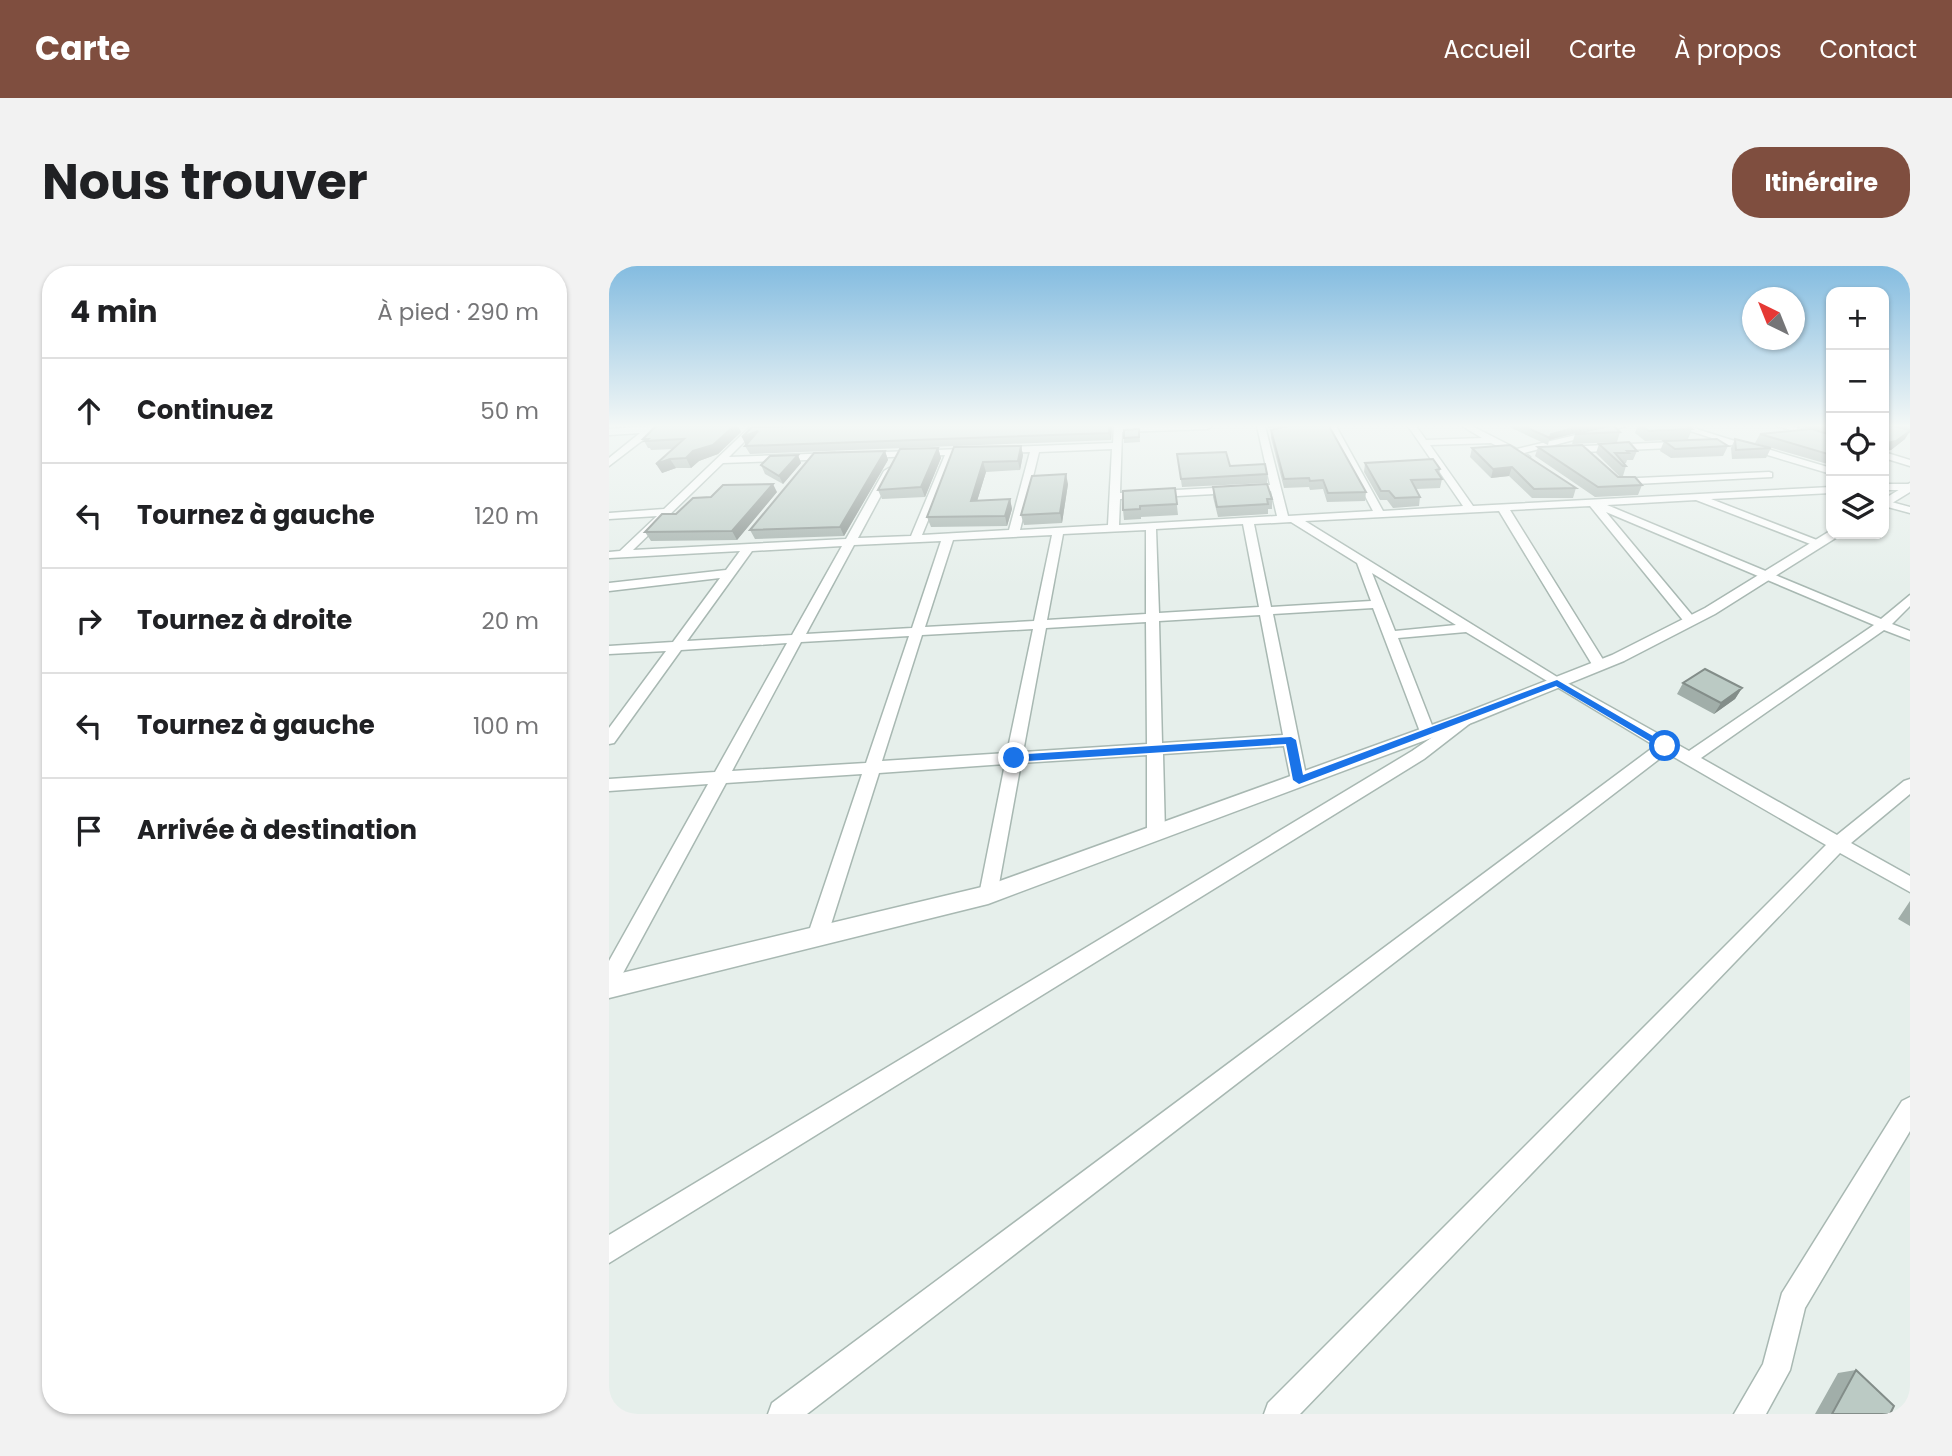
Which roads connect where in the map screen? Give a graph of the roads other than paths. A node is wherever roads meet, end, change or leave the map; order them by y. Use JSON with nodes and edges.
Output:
{"nodes":[{"id":1,"x":699,"y":480,"type":"edge"},
{"id":2,"x":885,"y":480,"type":"edge"},
{"id":3,"x":940,"y":480,"type":"edge"},
{"id":4,"x":1027,"y":480,"type":"edge"},
{"id":5,"x":1116,"y":480,"type":"edge"},
{"id":6,"x":1273,"y":480,"type":"edge"},
{"id":7,"x":1361,"y":480,"type":"edge"},
{"id":8,"x":1449,"y":480,"type":"edge"},
{"id":9,"x":1613,"y":480,"type":"edge"},
{"id":10,"x":1669,"y":480,"type":"edge"},
{"id":11,"x":1889,"y":487,"type":"edge"},
{"id":12,"x":1910,"y":487,"type":"edge"},
{"id":13,"x":1275,"y":488,"type":"junction"},
{"id":14,"x":1571,"y":488,"type":"edge"},
{"id":15,"x":1826,"y":490,"type":"edge"},
{"id":16,"x":1115,"y":496,"type":"junction"},
{"id":17,"x":1695,"y":497,"type":"junction"},
{"id":18,"x":1889,"y":500,"type":"edge"},
{"id":19,"x":1592,"y":503,"type":"junction"},
{"id":20,"x":1889,"y":504,"type":"edge"},
{"id":21,"x":1503,"y":508,"type":"junction"},
{"id":22,"x":1470,"y":509,"type":"junction"},
{"id":23,"x":1910,"y":510,"type":"edge"},
{"id":24,"x":666,"y":512,"type":"junction"},
{"id":25,"x":1380,"y":514,"type":"junction"},
{"id":26,"x":609,"y":516,"type":"edge"},
{"id":27,"x":1289,"y":519,"type":"junction"},
{"id":28,"x":1248,"y":521,"type":"junction"},
{"id":29,"x":1151,"y":526,"type":"junction"},
{"id":30,"x":1113,"y":528,"type":"junction"},
{"id":31,"x":1059,"y":531,"type":"junction"},
{"id":32,"x":1014,"y":534,"type":"junction"},
{"id":33,"x":948,"y":537,"type":"junction"},
{"id":34,"x":915,"y":539,"type":"junction"},
{"id":35,"x":1826,"y":539,"type":"edge"},
{"id":36,"x":850,"y":542,"type":"junction"},
{"id":37,"x":1818,"y":544,"type":"junction"},
{"id":38,"x":745,"y":545,"type":"junction"},
{"id":39,"x":609,"y":555,"type":"edge"},
{"id":40,"x":1362,"y":561,"type":"junction"},
{"id":41,"x":616,"y":573,"type":"edge"},
{"id":42,"x":730,"y":573,"type":"junction"},
{"id":43,"x":1766,"y":577,"type":"junction"},
{"id":44,"x":1910,"y":599,"type":"edge"},
{"id":45,"x":1378,"y":604,"type":"junction"},
{"id":46,"x":1265,"y":610,"type":"junction"},
{"id":47,"x":1153,"y":617,"type":"junction"},
{"id":48,"x":1691,"y":621,"type":"junction"},
{"id":49,"x":1041,"y":624,"type":"junction"},
{"id":50,"x":1883,"y":625,"type":"junction"},
{"id":51,"x":1469,"y":628,"type":"junction"},
{"id":52,"x":917,"y":631,"type":"junction"},
{"id":53,"x":1392,"y":635,"type":"junction"},
{"id":54,"x":1910,"y":636,"type":"edge"},
{"id":55,"x":797,"y":639,"type":"junction"},
{"id":56,"x":677,"y":646,"type":"junction"},
{"id":57,"x":609,"y":650,"type":"edge"},
{"id":58,"x":1600,"y":666,"type":"junction"},
{"id":59,"x":1557,"y":683,"type":"junction"},
{"id":60,"x":1468,"y":718,"type":"junction"},
{"id":61,"x":1427,"y":733,"type":"junction"},
{"id":62,"x":609,"y":739,"type":"edge"},
{"id":63,"x":1291,"y":740,"type":"junction"},
{"id":64,"x":1665,"y":746,"type":"junction"},
{"id":65,"x":1155,"y":749,"type":"junction"},
{"id":66,"x":1014,"y":758,"type":"junction"},
{"id":67,"x":1689,"y":760,"type":"junction"},
{"id":68,"x":872,"y":768,"type":"junction"},
{"id":69,"x":720,"y":778,"type":"junction"},
{"id":70,"x":1299,"y":780,"type":"junction"},
{"id":71,"x":609,"y":785,"type":"edge"},
{"id":72,"x":1910,"y":785,"type":"edge"},
{"id":73,"x":1156,"y":833,"type":"junction"},
{"id":74,"x":1838,"y":844,"type":"junction"},
{"id":75,"x":1910,"y":885,"type":"edge"},
{"id":76,"x":988,"y":895,"type":"junction"},
{"id":77,"x":817,"y":937,"type":"junction"},
{"id":78,"x":609,"y":980,"type":"edge"},
{"id":79,"x":609,"y":987,"type":"edge"},
{"id":80,"x":1910,"y":1109,"type":"edge"},
{"id":81,"x":609,"y":1250,"type":"edge"},
{"id":82,"x":783,"y":1414,"type":"edge"},
{"id":83,"x":1279,"y":1414,"type":"edge"},
{"id":84,"x":1749,"y":1414,"type":"edge"}],
"edges":[{"from":1,"to":24,"type":"street"},
{"from":2,"to":36,"type":"street"},
{"from":3,"to":34,"type":"street"},
{"from":4,"to":32,"type":"street"},
{"from":5,"to":16,"type":"street"},
{"from":6,"to":13,"type":"street"},
{"from":7,"to":25,"type":"street"},
{"from":8,"to":22,"type":"street"},
{"from":9,"to":10,"type":"street"},
{"from":11,"to":12,"type":"street"},
{"from":12,"to":18,"type":"street"},
{"from":13,"to":16,"type":"street"},
{"from":13,"to":27,"type":"street"},
{"from":14,"to":19,"type":"street"},
{"from":15,"to":17,"type":"street"},
{"from":16,"to":30,"type":"street"},
{"from":17,"to":19,"type":"street"},
{"from":17,"to":37,"type":"street"},
{"from":19,"to":21,"type":"street"},
{"from":19,"to":43,"type":"street"},
{"from":19,"to":48,"type":"street"},
{"from":20,"to":23,"type":"street"},
{"from":21,"to":22,"type":"street"},
{"from":21,"to":58,"type":"street"},
{"from":22,"to":25,"type":"street"},
{"from":24,"to":26,"type":"street"},
{"from":24,"to":41,"type":"street"},
{"from":25,"to":27,"type":"street"},
{"from":27,"to":28,"type":"street"},
{"from":27,"to":40,"type":"street"},
{"from":28,"to":29,"type":"street"},
{"from":28,"to":46,"type":"street"},
{"from":29,"to":30,"type":"street"},
{"from":29,"to":47,"type":"street"},
{"from":30,"to":31,"type":"street"},
{"from":31,"to":32,"type":"street"},
{"from":31,"to":49,"type":"street"},
{"from":32,"to":33,"type":"street"},
{"from":33,"to":34,"type":"street"},
{"from":33,"to":52,"type":"street"},
{"from":34,"to":36,"type":"street"},
{"from":35,"to":37,"type":"street"},
{"from":36,"to":38,"type":"street"},
{"from":36,"to":55,"type":"street"},
{"from":37,"to":43,"type":"street"},
{"from":38,"to":41,"type":"street"},
{"from":38,"to":42,"type":"street"},
{"from":39,"to":41,"type":"street"},
{"from":40,"to":45,"type":"street"},
{"from":40,"to":51,"type":"street"},
{"from":41,"to":42,"type":"street"},
{"from":42,"to":56,"type":"street"},
{"from":43,"to":48,"type":"street"},
{"from":43,"to":50,"type":"street"},
{"from":44,"to":50,"type":"street"},
{"from":45,"to":46,"type":"street"},
{"from":45,"to":53,"type":"street"},
{"from":46,"to":47,"type":"street"},
{"from":46,"to":63,"type":"street"},
{"from":47,"to":49,"type":"street"},
{"from":47,"to":65,"type":"street"},
{"from":48,"to":58,"type":"street"},
{"from":49,"to":52,"type":"street"},
{"from":49,"to":66,"type":"street"},
{"from":50,"to":54,"type":"street"},
{"from":50,"to":67,"type":"street"},
{"from":51,"to":53,"type":"street"},
{"from":51,"to":59,"type":"street"},
{"from":52,"to":55,"type":"street"},
{"from":52,"to":68,"type":"street"},
{"from":53,"to":61,"type":"street"},
{"from":55,"to":56,"type":"street"},
{"from":55,"to":69,"type":"street"},
{"from":56,"to":57,"type":"street"},
{"from":56,"to":62,"type":"street"},
{"from":58,"to":59,"type":"street"},
{"from":59,"to":60,"type":"street"},
{"from":59,"to":64,"type":"street"},
{"from":60,"to":61,"type":"street"},
{"from":60,"to":81,"type":"street"},
{"from":61,"to":70,"type":"street"},
{"from":63,"to":65,"type":"street"},
{"from":63,"to":70,"type":"street"},
{"from":64,"to":67,"type":"street"},
{"from":64,"to":82,"type":"street"},
{"from":65,"to":66,"type":"street"},
{"from":65,"to":73,"type":"street"},
{"from":66,"to":68,"type":"street"},
{"from":66,"to":76,"type":"street"},
{"from":67,"to":74,"type":"street"},
{"from":68,"to":69,"type":"street"},
{"from":68,"to":77,"type":"street"},
{"from":69,"to":71,"type":"street"},
{"from":69,"to":78,"type":"street"},
{"from":70,"to":73,"type":"street"},
{"from":72,"to":74,"type":"street"},
{"from":73,"to":76,"type":"street"},
{"from":74,"to":75,"type":"street"},
{"from":74,"to":83,"type":"street"},
{"from":76,"to":77,"type":"street"},
{"from":77,"to":79,"type":"street"},
{"from":80,"to":84,"type":"street"}]}
